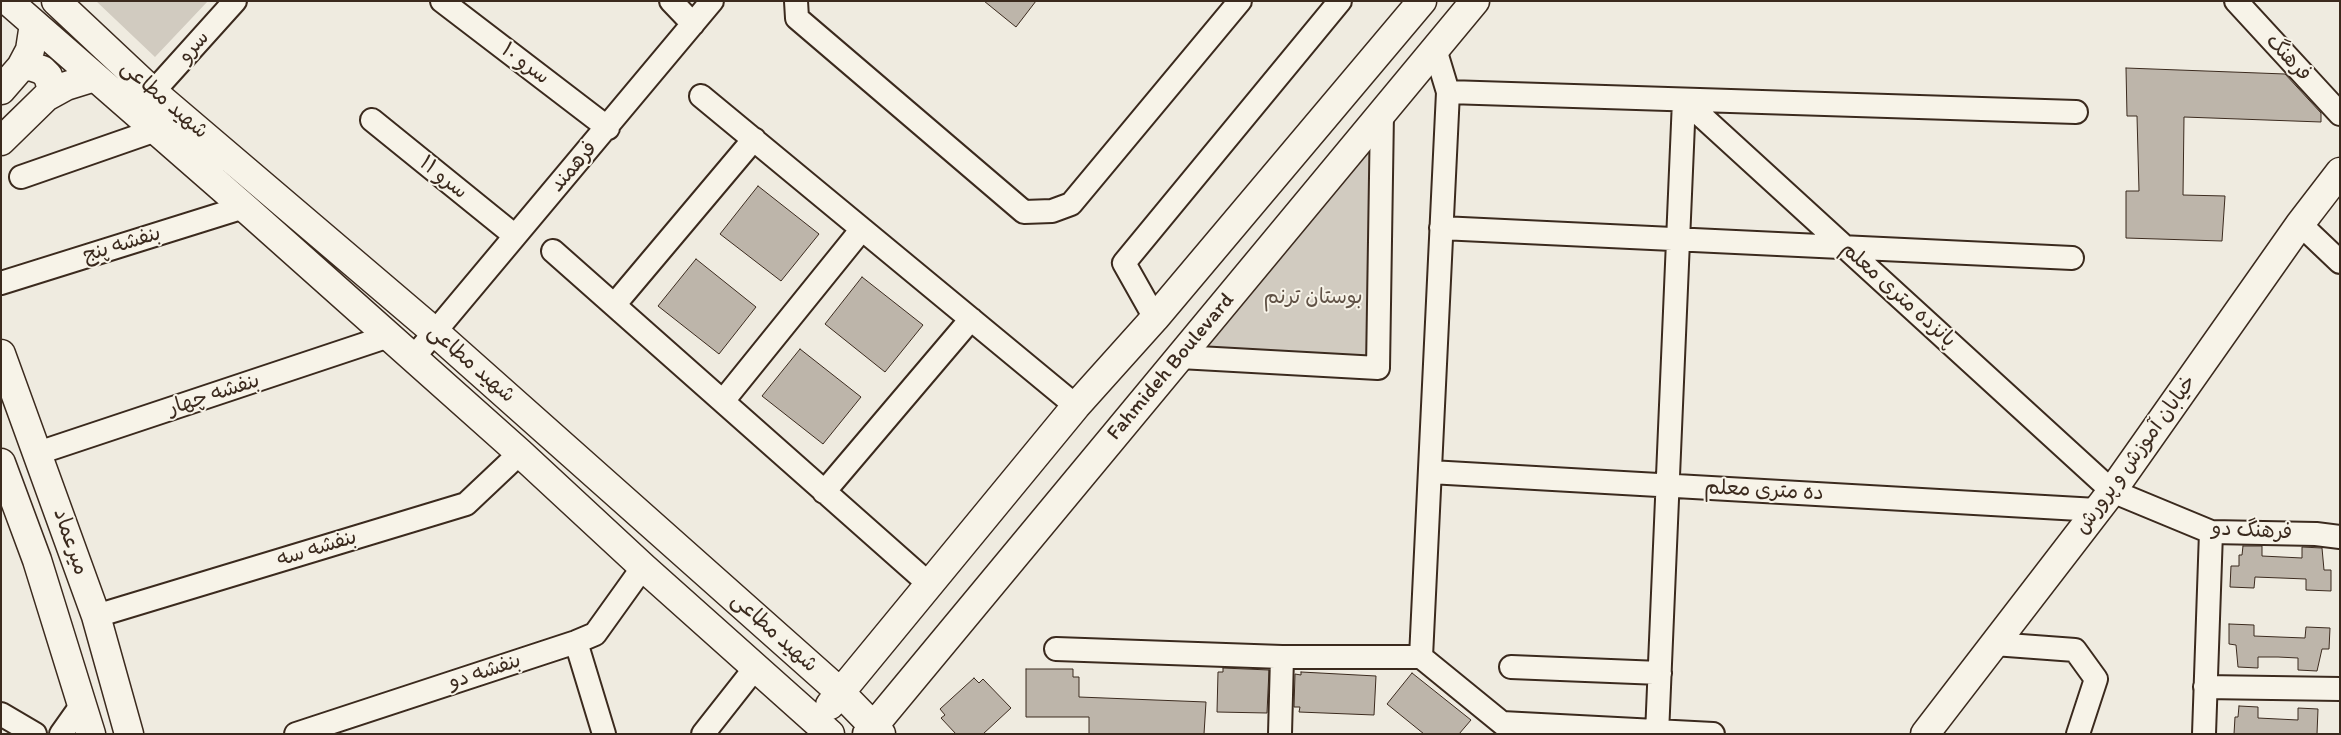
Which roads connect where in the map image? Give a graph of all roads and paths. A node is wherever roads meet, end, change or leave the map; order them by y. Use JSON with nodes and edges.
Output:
{"nodes":[{"id":1,"x":8,"y":1,"type":"edge"},
{"id":2,"x":56,"y":1,"type":"edge"},
{"id":3,"x":235,"y":1,"type":"edge"},
{"id":4,"x":442,"y":1,"type":"edge"},
{"id":5,"x":671,"y":1,"type":"edge"},
{"id":6,"x":712,"y":1,"type":"edge"},
{"id":7,"x":796,"y":1,"type":"edge"},
{"id":8,"x":1240,"y":1,"type":"edge"},
{"id":9,"x":1340,"y":1,"type":"edge"},
{"id":10,"x":1422,"y":1,"type":"edge"},
{"id":11,"x":1475,"y":1,"type":"edge"},
{"id":12,"x":2236,"y":1,"type":"edge"},
{"id":13,"x":34,"y":24,"type":"junction"},
{"id":14,"x":694,"y":24,"type":"junction"},
{"id":15,"x":1435,"y":49,"type":"junction"},
{"id":16,"x":21,"y":67,"type":"junction"},
{"id":17,"x":95,"y":77,"type":"junction"},
{"id":18,"x":1,"y":90,"type":"edge"},
{"id":19,"x":153,"y":92,"type":"junction"},
{"id":20,"x":1448,"y":92,"type":"junction"},
{"id":21,"x":53,"y":93,"type":"junction"},
{"id":22,"x":702,"y":96,"type":"dead end"},
{"id":23,"x":1684,"y":100,"type":"junction"},
{"id":24,"x":2076,"y":112,"type":"dead end"},
{"id":25,"x":1382,"y":114,"type":"junction"},
{"id":26,"x":2340,"y":114,"type":"edge"},
{"id":27,"x":372,"y":120,"type":"dead end"},
{"id":28,"x":608,"y":128,"type":"junction"},
{"id":29,"x":156,"y":130,"type":"junction"},
{"id":30,"x":754,"y":140,"type":"junction"},
{"id":31,"x":1,"y":141,"type":"edge"},
{"id":32,"x":2340,"y":172,"type":"edge"},
{"id":33,"x":21,"y":177,"type":"dead end"},
{"id":34,"x":244,"y":207,"type":"junction"},
{"id":35,"x":2300,"y":224,"type":"junction"},
{"id":36,"x":1441,"y":228,"type":"junction"},
{"id":37,"x":862,"y":229,"type":"junction"},
{"id":38,"x":514,"y":235,"type":"junction"},
{"id":39,"x":1678,"y":240,"type":"junction"},
{"id":40,"x":1846,"y":248,"type":"junction"},
{"id":41,"x":553,"y":251,"type":"dead end"},
{"id":42,"x":2072,"y":258,"type":"dead end"},
{"id":43,"x":2340,"y":262,"type":"edge"},
{"id":44,"x":1,"y":283,"type":"edge"},
{"id":45,"x":615,"y":304,"type":"junction"},
{"id":46,"x":1155,"y":318,"type":"junction"},
{"id":47,"x":971,"y":319,"type":"junction"},
{"id":48,"x":436,"y":332,"type":"junction"},
{"id":49,"x":389,"y":336,"type":"junction"},
{"id":50,"x":1,"y":354,"type":"edge"},
{"id":51,"x":1180,"y":357,"type":"junction"},
{"id":52,"x":413,"y":358,"type":"junction"},
{"id":53,"x":722,"y":401,"type":"junction"},
{"id":54,"x":1076,"y":406,"type":"junction"},
{"id":55,"x":38,"y":453,"type":"junction"},
{"id":56,"x":520,"y":453,"type":"junction"},
{"id":57,"x":1,"y":463,"type":"edge"},
{"id":58,"x":1430,"y":472,"type":"junction"},
{"id":59,"x":1668,"y":485,"type":"junction"},
{"id":60,"x":824,"y":492,"type":"junction"},
{"id":61,"x":2104,"y":501,"type":"junction"},
{"id":62,"x":2211,"y":532,"type":"junction"},
{"id":63,"x":2340,"y":537,"type":"edge"},
{"id":64,"x":643,"y":567,"type":"junction"},
{"id":65,"x":929,"y":584,"type":"junction"},
{"id":66,"x":96,"y":616,"type":"junction"},
{"id":67,"x":576,"y":642,"type":"junction"},
{"id":68,"x":1994,"y":644,"type":"junction"},
{"id":69,"x":1056,"y":649,"type":"dead end"},
{"id":70,"x":1282,"y":657,"type":"junction"},
{"id":71,"x":1422,"y":657,"type":"junction"},
{"id":72,"x":1511,"y":667,"type":"dead end"},
{"id":73,"x":755,"y":668,"type":"junction"},
{"id":74,"x":1660,"y":673,"type":"junction"},
{"id":75,"x":2206,"y":687,"type":"junction"},
{"id":76,"x":2340,"y":689,"type":"edge"},
{"id":77,"x":840,"y":692,"type":"junction"},
{"id":78,"x":83,"y":703,"type":"junction"},
{"id":79,"x":1,"y":714,"type":"edge"},
{"id":80,"x":1508,"y":728,"type":"edge"},
{"id":81,"x":818,"y":730,"type":"edge"},
{"id":82,"x":874,"y":731,"type":"edge"},
{"id":83,"x":1657,"y":732,"type":"edge"},
{"id":84,"x":35,"y":734,"type":"edge"},
{"id":85,"x":61,"y":734,"type":"edge"},
{"id":86,"x":91,"y":734,"type":"edge"},
{"id":87,"x":129,"y":734,"type":"edge"},
{"id":88,"x":296,"y":734,"type":"edge"},
{"id":89,"x":604,"y":734,"type":"edge"},
{"id":90,"x":703,"y":734,"type":"edge"},
{"id":91,"x":1280,"y":734,"type":"edge"},
{"id":92,"x":1713,"y":734,"type":"edge"},
{"id":93,"x":1925,"y":734,"type":"edge"},
{"id":94,"x":2078,"y":734,"type":"edge"},
{"id":95,"x":2204,"y":734,"type":"edge"}],
"edges":[{"from":1,"to":13,"type":"street","name":"شهید مطاعی"},
{"from":2,"to":19,"type":"street","name":"شهید مطاعی"},
{"from":3,"to":19,"type":"street","name":"سرو"},
{"from":4,"to":28,"type":"street","name":"سرو ۱۰"},
{"from":5,"to":14,"type":"street"},
{"from":6,"to":14,"type":"street","name":"فرهمند"},
{"from":7,"to":8,"type":"street"},
{"from":9,"to":46,"type":"street"},
{"from":10,"to":46,"type":"street","name":"Fahmideh Boulevard"},
{"from":11,"to":15,"type":"street","name":"Fahmideh Boulevard"},
{"from":12,"to":26,"type":"street","name":"فرهنگ"},
{"from":13,"to":16,"type":"street"},
{"from":13,"to":17,"type":"street","name":"شهید مطاعی"},
{"from":14,"to":28,"type":"street","name":"فرهمند"},
{"from":15,"to":20,"type":"street"},
{"from":15,"to":25,"type":"street","name":"Fahmideh Boulevard"},
{"from":16,"to":18,"type":"street"},
{"from":16,"to":21,"type":"street"},
{"from":17,"to":21,"type":"street"},
{"from":17,"to":29,"type":"street","name":"شهید مطاعی"},
{"from":19,"to":48,"type":"street","name":"شهید مطاعی"},
{"from":20,"to":23,"type":"street"},
{"from":20,"to":36,"type":"street"},
{"from":21,"to":31,"type":"street"},
{"from":22,"to":30,"type":"street"},
{"from":23,"to":24,"type":"street"},
{"from":23,"to":39,"type":"street"},
{"from":23,"to":40,"type":"street","name":"پانزده متری معلم"},
{"from":25,"to":51,"type":"street","name":"Fahmideh Boulevard"},
{"from":25,"to":51,"type":"street"},
{"from":27,"to":38,"type":"street","name":"۱۱ سرو"},
{"from":28,"to":38,"type":"street","name":"فرهمند"},
{"from":29,"to":33,"type":"street"},
{"from":29,"to":34,"type":"street","name":"شهید مطاعی"},
{"from":30,"to":37,"type":"street"},
{"from":30,"to":45,"type":"street"},
{"from":32,"to":35,"type":"street","name":"خیابان آموزش و پرورش"},
{"from":34,"to":44,"type":"street","name":"بنفشه پنج"},
{"from":34,"to":49,"type":"street","name":"شهید مطاعی"},
{"from":35,"to":43,"type":"street"},
{"from":35,"to":61,"type":"street","name":"خیابان آموزش و پرورش"},
{"from":36,"to":39,"type":"street"},
{"from":36,"to":58,"type":"street"},
{"from":37,"to":47,"type":"street"},
{"from":37,"to":53,"type":"street"},
{"from":38,"to":48,"type":"street","name":"فرهمند"},
{"from":39,"to":40,"type":"street"},
{"from":39,"to":59,"type":"street"},
{"from":40,"to":42,"type":"street"},
{"from":40,"to":61,"type":"street","name":"پانزده متری معلم"},
{"from":41,"to":45,"type":"street"},
{"from":45,"to":53,"type":"street"},
{"from":46,"to":54,"type":"street","name":"Fahmideh Boulevard"},
{"from":47,"to":54,"type":"street"},
{"from":47,"to":60,"type":"street"},
{"from":48,"to":52,"type":"street","name":"فرهمند"},
{"from":48,"to":77,"type":"street","name":"شهید مطاعی"},
{"from":49,"to":52,"type":"street","name":"شهید مطاعی"},
{"from":49,"to":55,"type":"street","name":"بنفشه چهار"},
{"from":50,"to":55,"type":"street","name":"میرعماد"},
{"from":51,"to":82,"type":"street","name":"Fahmideh Boulevard"},
{"from":52,"to":56,"type":"street","name":"شهید مطاعی"},
{"from":53,"to":60,"type":"street"},
{"from":54,"to":65,"type":"street","name":"Fahmideh Boulevard"},
{"from":55,"to":66,"type":"street","name":"میرعماد"},
{"from":56,"to":64,"type":"street","name":"شهید مطاعی"},
{"from":56,"to":66,"type":"street","name":"بنفشه سه"},
{"from":57,"to":78,"type":"street","name":"میرعماد"},
{"from":58,"to":59,"type":"street","name":"ده متری معلم"},
{"from":58,"to":71,"type":"street"},
{"from":59,"to":61,"type":"street","name":"ده متری معلم"},
{"from":59,"to":74,"type":"street"},
{"from":60,"to":65,"type":"street"},
{"from":61,"to":62,"type":"street","name":"فرهنگ دو"},
{"from":61,"to":68,"type":"street","name":"خیابان آموزش و پرورش"},
{"from":62,"to":63,"type":"street","name":"فرهنگ دو"},
{"from":62,"to":75,"type":"street"},
{"from":64,"to":67,"type":"street","name":"بنفشه دو"},
{"from":64,"to":73,"type":"street","name":"شهید مطاعی"},
{"from":65,"to":77,"type":"street","name":"Fahmideh Boulevard"},
{"from":66,"to":87,"type":"street","name":"میرعماد"},
{"from":67,"to":88,"type":"street","name":"بنفشه دو"},
{"from":67,"to":89,"type":"street"},
{"from":68,"to":93,"type":"street","name":"خیابان آموزش و پرورش"},
{"from":68,"to":94,"type":"street"},
{"from":69,"to":70,"type":"street"},
{"from":70,"to":71,"type":"street"},
{"from":70,"to":91,"type":"street"},
{"from":71,"to":80,"type":"street"},
{"from":72,"to":74,"type":"street"},
{"from":73,"to":81,"type":"street","name":"شهید مطاعی"},
{"from":73,"to":90,"type":"street"},
{"from":74,"to":83,"type":"street"},
{"from":75,"to":76,"type":"street"},
{"from":75,"to":95,"type":"street"},
{"from":77,"to":81,"type":"street","name":"Fahmideh Boulevard"},
{"from":77,"to":82,"type":"street","name":"شهید مطاعی"},
{"from":78,"to":85,"type":"street"},
{"from":78,"to":86,"type":"street","name":"میرعماد"},
{"from":79,"to":84,"type":"street"},
{"from":80,"to":83,"type":"street"},
{"from":83,"to":92,"type":"street"}]}
